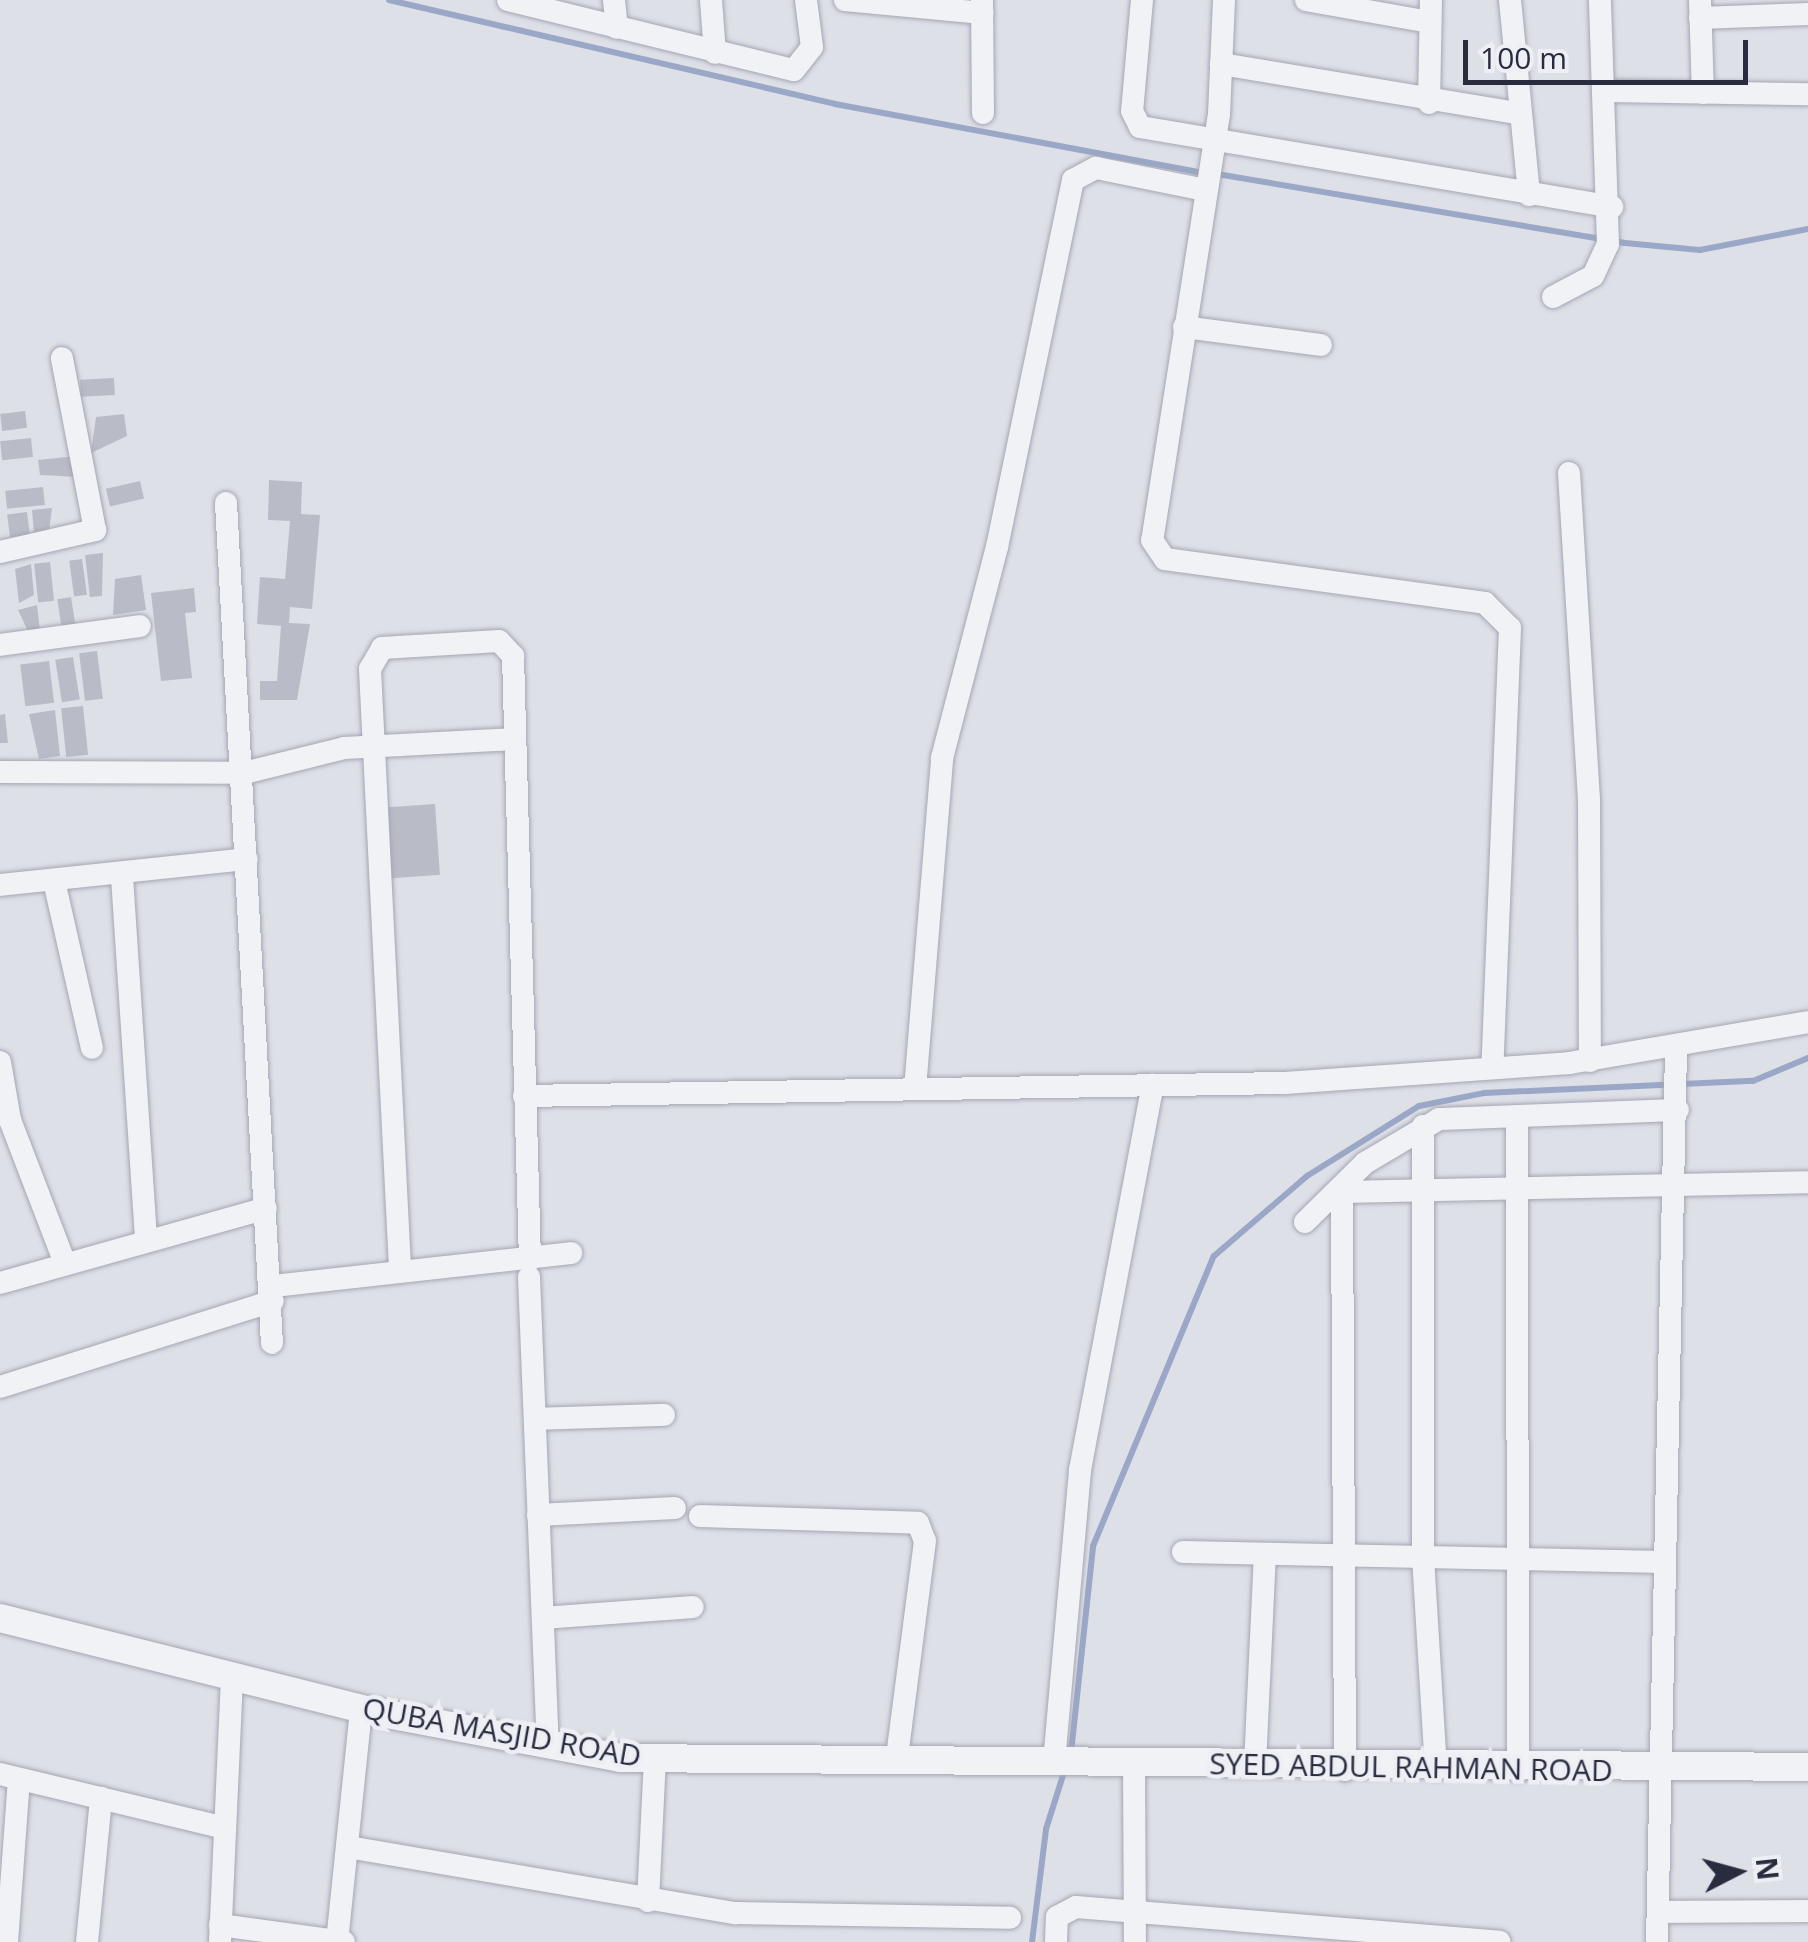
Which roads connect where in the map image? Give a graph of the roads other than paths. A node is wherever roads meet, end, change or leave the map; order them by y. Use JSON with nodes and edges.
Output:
{"nodes":[{"id":1,"x":508,"y":0,"type":"edge"},
{"id":2,"x":614,"y":0,"type":"edge"},
{"id":3,"x":711,"y":0,"type":"edge"},
{"id":4,"x":806,"y":0,"type":"edge"},
{"id":5,"x":845,"y":0,"type":"edge"},
{"id":6,"x":1142,"y":0,"type":"edge"},
{"id":7,"x":1224,"y":0,"type":"edge"},
{"id":8,"x":1306,"y":0,"type":"edge"},
{"id":9,"x":1510,"y":0,"type":"edge"},
{"id":10,"x":1600,"y":0,"type":"edge"},
{"id":11,"x":541,"y":5,"type":"edge"},
{"id":12,"x":982,"y":6,"type":"edge"},
{"id":13,"x":1700,"y":9,"type":"edge"},
{"id":14,"x":1430,"y":11,"type":"edge"},
{"id":15,"x":1808,"y":14,"type":"edge"},
{"id":16,"x":617,"y":28,"type":"junction"},
{"id":17,"x":716,"y":53,"type":"junction"},
{"id":18,"x":1221,"y":64,"type":"junction"},
{"id":19,"x":1607,"y":91,"type":"junction"},
{"id":20,"x":1703,"y":93,"type":"junction"},
{"id":21,"x":1808,"y":94,"type":"edge"},
{"id":22,"x":1428,"y":103,"type":"junction"},
{"id":23,"x":983,"y":112,"type":"dead end"},
{"id":24,"x":1517,"y":113,"type":"junction"},
{"id":25,"x":1212,"y":148,"type":"junction"},
{"id":26,"x":1206,"y":188,"type":"junction"},
{"id":27,"x":1528,"y":196,"type":"junction"},
{"id":28,"x":1610,"y":224,"type":"junction"},
{"id":29,"x":1553,"y":297,"type":"dead end"},
{"id":30,"x":1184,"y":327,"type":"junction"},
{"id":31,"x":1321,"y":345,"type":"dead end"},
{"id":32,"x":62,"y":358,"type":"dead end"},
{"id":33,"x":1569,"y":473,"type":"dead end"},
{"id":34,"x":226,"y":503,"type":"dead end"},
{"id":35,"x":1,"y":544,"type":"edge"},
{"id":36,"x":140,"y":626,"type":"dead end"},
{"id":37,"x":0,"y":645,"type":"edge"},
{"id":38,"x":514,"y":739,"type":"junction"},
{"id":39,"x":369,"y":744,"type":"junction"},
{"id":40,"x":0,"y":772,"type":"edge"},
{"id":41,"x":244,"y":773,"type":"junction"},
{"id":42,"x":248,"y":860,"type":"junction"},
{"id":43,"x":122,"y":877,"type":"junction"},
{"id":44,"x":54,"y":881,"type":"junction"},
{"id":45,"x":0,"y":885,"type":"edge"},
{"id":46,"x":1808,"y":1022,"type":"edge"},
{"id":47,"x":92,"y":1048,"type":"dead end"},
{"id":48,"x":1590,"y":1061,"type":"junction"},
{"id":49,"x":0,"y":1062,"type":"edge"},
{"id":50,"x":1492,"y":1067,"type":"junction"},
{"id":51,"x":1677,"y":1081,"type":"junction"},
{"id":52,"x":1153,"y":1085,"type":"junction"},
{"id":53,"x":915,"y":1089,"type":"junction"},
{"id":54,"x":524,"y":1096,"type":"junction"},
{"id":55,"x":1517,"y":1116,"type":"junction"},
{"id":56,"x":1423,"y":1126,"type":"junction"},
{"id":57,"x":1808,"y":1182,"type":"edge"},
{"id":58,"x":1673,"y":1187,"type":"junction"},
{"id":59,"x":1342,"y":1192,"type":"junction"},
{"id":60,"x":1420,"y":1194,"type":"junction"},
{"id":61,"x":1518,"y":1194,"type":"junction"},
{"id":62,"x":266,"y":1208,"type":"junction"},
{"id":63,"x":1305,"y":1222,"type":"dead end"},
{"id":64,"x":146,"y":1241,"type":"junction"},
{"id":65,"x":571,"y":1253,"type":"dead end"},
{"id":66,"x":65,"y":1262,"type":"junction"},
{"id":67,"x":400,"y":1268,"type":"junction"},
{"id":68,"x":529,"y":1269,"type":"junction"},
{"id":69,"x":0,"y":1283,"type":"edge"},
{"id":70,"x":273,"y":1293,"type":"junction"},
{"id":71,"x":272,"y":1343,"type":"dead end"},
{"id":72,"x":0,"y":1387,"type":"edge"},
{"id":73,"x":664,"y":1415,"type":"dead end"},
{"id":74,"x":535,"y":1419,"type":"junction"},
{"id":75,"x":675,"y":1508,"type":"dead end"},
{"id":76,"x":538,"y":1515,"type":"junction"},
{"id":77,"x":700,"y":1516,"type":"dead end"},
{"id":78,"x":1183,"y":1552,"type":"dead end"},
{"id":79,"x":1265,"y":1554,"type":"junction"},
{"id":80,"x":1342,"y":1555,"type":"junction"},
{"id":81,"x":1423,"y":1557,"type":"junction"},
{"id":82,"x":1514,"y":1559,"type":"junction"},
{"id":83,"x":1665,"y":1562,"type":"junction"},
{"id":84,"x":693,"y":1607,"type":"dead end"},
{"id":85,"x":0,"y":1618,"type":"edge"},
{"id":86,"x":542,"y":1618,"type":"junction"},
{"id":87,"x":232,"y":1676,"type":"junction"},
{"id":88,"x":361,"y":1708,"type":"junction"},
{"id":89,"x":548,"y":1744,"type":"junction"},
{"id":90,"x":897,"y":1758,"type":"junction"},
{"id":91,"x":655,"y":1759,"type":"junction"},
{"id":92,"x":1014,"y":1762,"type":"joint"},
{"id":93,"x":1054,"y":1762,"type":"junction"},
{"id":94,"x":1121,"y":1762,"type":"junction"},
{"id":95,"x":1254,"y":1766,"type":"junction"},
{"id":96,"x":1808,"y":1767,"type":"edge"},
{"id":97,"x":1662,"y":1769,"type":"junction"},
{"id":98,"x":1345,"y":1770,"type":"junction"},
{"id":99,"x":1436,"y":1770,"type":"junction"},
{"id":100,"x":1518,"y":1771,"type":"junction"},
{"id":101,"x":10,"y":1777,"type":"edge"},
{"id":102,"x":101,"y":1798,"type":"junction"},
{"id":103,"x":220,"y":1827,"type":"junction"},
{"id":104,"x":348,"y":1846,"type":"junction"},
{"id":105,"x":648,"y":1901,"type":"junction"},
{"id":106,"x":1134,"y":1908,"type":"junction"},
{"id":107,"x":1808,"y":1911,"type":"edge"},
{"id":108,"x":1658,"y":1912,"type":"junction"},
{"id":109,"x":1010,"y":1918,"type":"dead end"},
{"id":110,"x":1228,"y":1930,"type":"edge"},
{"id":111,"x":220,"y":1934,"type":"edge"},
{"id":112,"x":1334,"y":1936,"type":"edge"},
{"id":113,"x":1434,"y":1939,"type":"edge"},
{"id":114,"x":8,"y":1942,"type":"edge"},
{"id":115,"x":87,"y":1942,"type":"edge"},
{"id":116,"x":340,"y":1942,"type":"edge"},
{"id":117,"x":1056,"y":1942,"type":"edge"},
{"id":118,"x":1134,"y":1942,"type":"edge"},
{"id":119,"x":1500,"y":1942,"type":"edge"},
{"id":120,"x":1657,"y":1942,"type":"edge"}],
"edges":[{"from":1,"to":11,"type":"street"},
{"from":2,"to":16,"type":"street"},
{"from":3,"to":17,"type":"street"},
{"from":4,"to":17,"type":"street"},
{"from":5,"to":12,"type":"street"},
{"from":6,"to":25,"type":"street"},
{"from":7,"to":18,"type":"street"},
{"from":8,"to":14,"type":"street"},
{"from":9,"to":24,"type":"street"},
{"from":10,"to":19,"type":"street"},
{"from":11,"to":16,"type":"street"},
{"from":12,"to":23,"type":"street"},
{"from":13,"to":15,"type":"street"},
{"from":13,"to":20,"type":"street"},
{"from":14,"to":22,"type":"street"},
{"from":16,"to":17,"type":"street"},
{"from":18,"to":22,"type":"street"},
{"from":18,"to":25,"type":"street"},
{"from":19,"to":20,"type":"street"},
{"from":19,"to":28,"type":"street"},
{"from":20,"to":21,"type":"street"},
{"from":22,"to":24,"type":"street"},
{"from":24,"to":27,"type":"street"},
{"from":25,"to":26,"type":"street"},
{"from":25,"to":27,"type":"street"},
{"from":26,"to":30,"type":"street"},
{"from":26,"to":53,"type":"street"},
{"from":27,"to":28,"type":"street"},
{"from":28,"to":29,"type":"street"},
{"from":30,"to":31,"type":"street"},
{"from":30,"to":50,"type":"street"},
{"from":32,"to":35,"type":"street"},
{"from":33,"to":48,"type":"street"},
{"from":34,"to":41,"type":"street"},
{"from":36,"to":37,"type":"street"},
{"from":38,"to":39,"type":"street"},
{"from":38,"to":39,"type":"street"},
{"from":38,"to":54,"type":"street"},
{"from":39,"to":41,"type":"street"},
{"from":39,"to":67,"type":"street"},
{"from":40,"to":41,"type":"street"},
{"from":41,"to":42,"type":"street"},
{"from":42,"to":43,"type":"street"},
{"from":42,"to":62,"type":"street"},
{"from":43,"to":44,"type":"street"},
{"from":43,"to":64,"type":"street"},
{"from":44,"to":45,"type":"street"},
{"from":44,"to":47,"type":"street"},
{"from":46,"to":51,"type":"street"},
{"from":48,"to":50,"type":"street"},
{"from":48,"to":51,"type":"street"},
{"from":49,"to":66,"type":"street"},
{"from":50,"to":52,"type":"street"},
{"from":51,"to":55,"type":"street"},
{"from":51,"to":58,"type":"street"},
{"from":52,"to":53,"type":"street"},
{"from":52,"to":93,"type":"street"},
{"from":53,"to":54,"type":"street"},
{"from":54,"to":68,"type":"street"},
{"from":55,"to":56,"type":"street"},
{"from":55,"to":61,"type":"street"},
{"from":56,"to":59,"type":"street"},
{"from":56,"to":60,"type":"street"},
{"from":57,"to":58,"type":"street"},
{"from":58,"to":61,"type":"street"},
{"from":58,"to":83,"type":"street"},
{"from":59,"to":60,"type":"street"},
{"from":59,"to":63,"type":"street"},
{"from":59,"to":80,"type":"street"},
{"from":60,"to":61,"type":"street"},
{"from":60,"to":81,"type":"street"},
{"from":61,"to":82,"type":"street"},
{"from":62,"to":64,"type":"street"},
{"from":62,"to":70,"type":"street"},
{"from":64,"to":66,"type":"street"},
{"from":65,"to":68,"type":"street"},
{"from":66,"to":69,"type":"street"},
{"from":67,"to":68,"type":"street"},
{"from":67,"to":70,"type":"street"},
{"from":68,"to":74,"type":"street"},
{"from":70,"to":71,"type":"street"},
{"from":70,"to":72,"type":"street"},
{"from":73,"to":74,"type":"street"},
{"from":74,"to":76,"type":"street"},
{"from":75,"to":76,"type":"street"},
{"from":76,"to":86,"type":"street"},
{"from":77,"to":90,"type":"street"},
{"from":78,"to":79,"type":"street"},
{"from":79,"to":80,"type":"street"},
{"from":79,"to":95,"type":"street"},
{"from":80,"to":81,"type":"street"},
{"from":80,"to":98,"type":"street"},
{"from":81,"to":82,"type":"street"},
{"from":81,"to":99,"type":"street"},
{"from":82,"to":83,"type":"street"},
{"from":82,"to":100,"type":"street"},
{"from":83,"to":97,"type":"street"},
{"from":84,"to":86,"type":"street"},
{"from":85,"to":87,"type":"street","name":"QUBA MASJID ROAD"},
{"from":86,"to":89,"type":"street"},
{"from":87,"to":88,"type":"street","name":"QUBA MASJID ROAD"},
{"from":87,"to":103,"type":"street"},
{"from":88,"to":89,"type":"street","name":"QUBA MASJID ROAD"},
{"from":88,"to":104,"type":"street"},
{"from":89,"to":91,"type":"street","name":"QUBA MASJID ROAD"},
{"from":90,"to":91,"type":"street","name":"QUBA MASJID ROAD"},
{"from":90,"to":92,"type":"street","name":"QUBA MASJID ROAD"},
{"from":91,"to":105,"type":"street"},
{"from":92,"to":93,"type":"street","name":"SYED ABDUL RAHMAN ROAD"},
{"from":93,"to":94,"type":"street","name":"SYED ABDUL RAHMAN ROAD"},
{"from":94,"to":95,"type":"street","name":"SYED ABDUL RAHMAN ROAD"},
{"from":94,"to":106,"type":"street"},
{"from":95,"to":98,"type":"street","name":"SYED ABDUL RAHMAN ROAD"},
{"from":96,"to":97,"type":"street","name":"SYED ABDUL RAHMAN ROAD"},
{"from":97,"to":100,"type":"street","name":"SYED ABDUL RAHMAN ROAD"},
{"from":97,"to":108,"type":"street"},
{"from":98,"to":99,"type":"street","name":"SYED ABDUL RAHMAN ROAD"},
{"from":99,"to":100,"type":"street","name":"SYED ABDUL RAHMAN ROAD"},
{"from":101,"to":102,"type":"street"},
{"from":101,"to":114,"type":"street"},
{"from":102,"to":103,"type":"street"},
{"from":102,"to":115,"type":"street"},
{"from":103,"to":111,"type":"street"},
{"from":104,"to":105,"type":"street"},
{"from":104,"to":116,"type":"street"},
{"from":105,"to":109,"type":"street"},
{"from":106,"to":110,"type":"street"},
{"from":106,"to":117,"type":"street"},
{"from":106,"to":118,"type":"street"},
{"from":107,"to":108,"type":"street"},
{"from":108,"to":120,"type":"street"},
{"from":110,"to":112,"type":"street"},
{"from":111,"to":116,"type":"street"},
{"from":112,"to":113,"type":"street"},
{"from":113,"to":119,"type":"street"}]}
